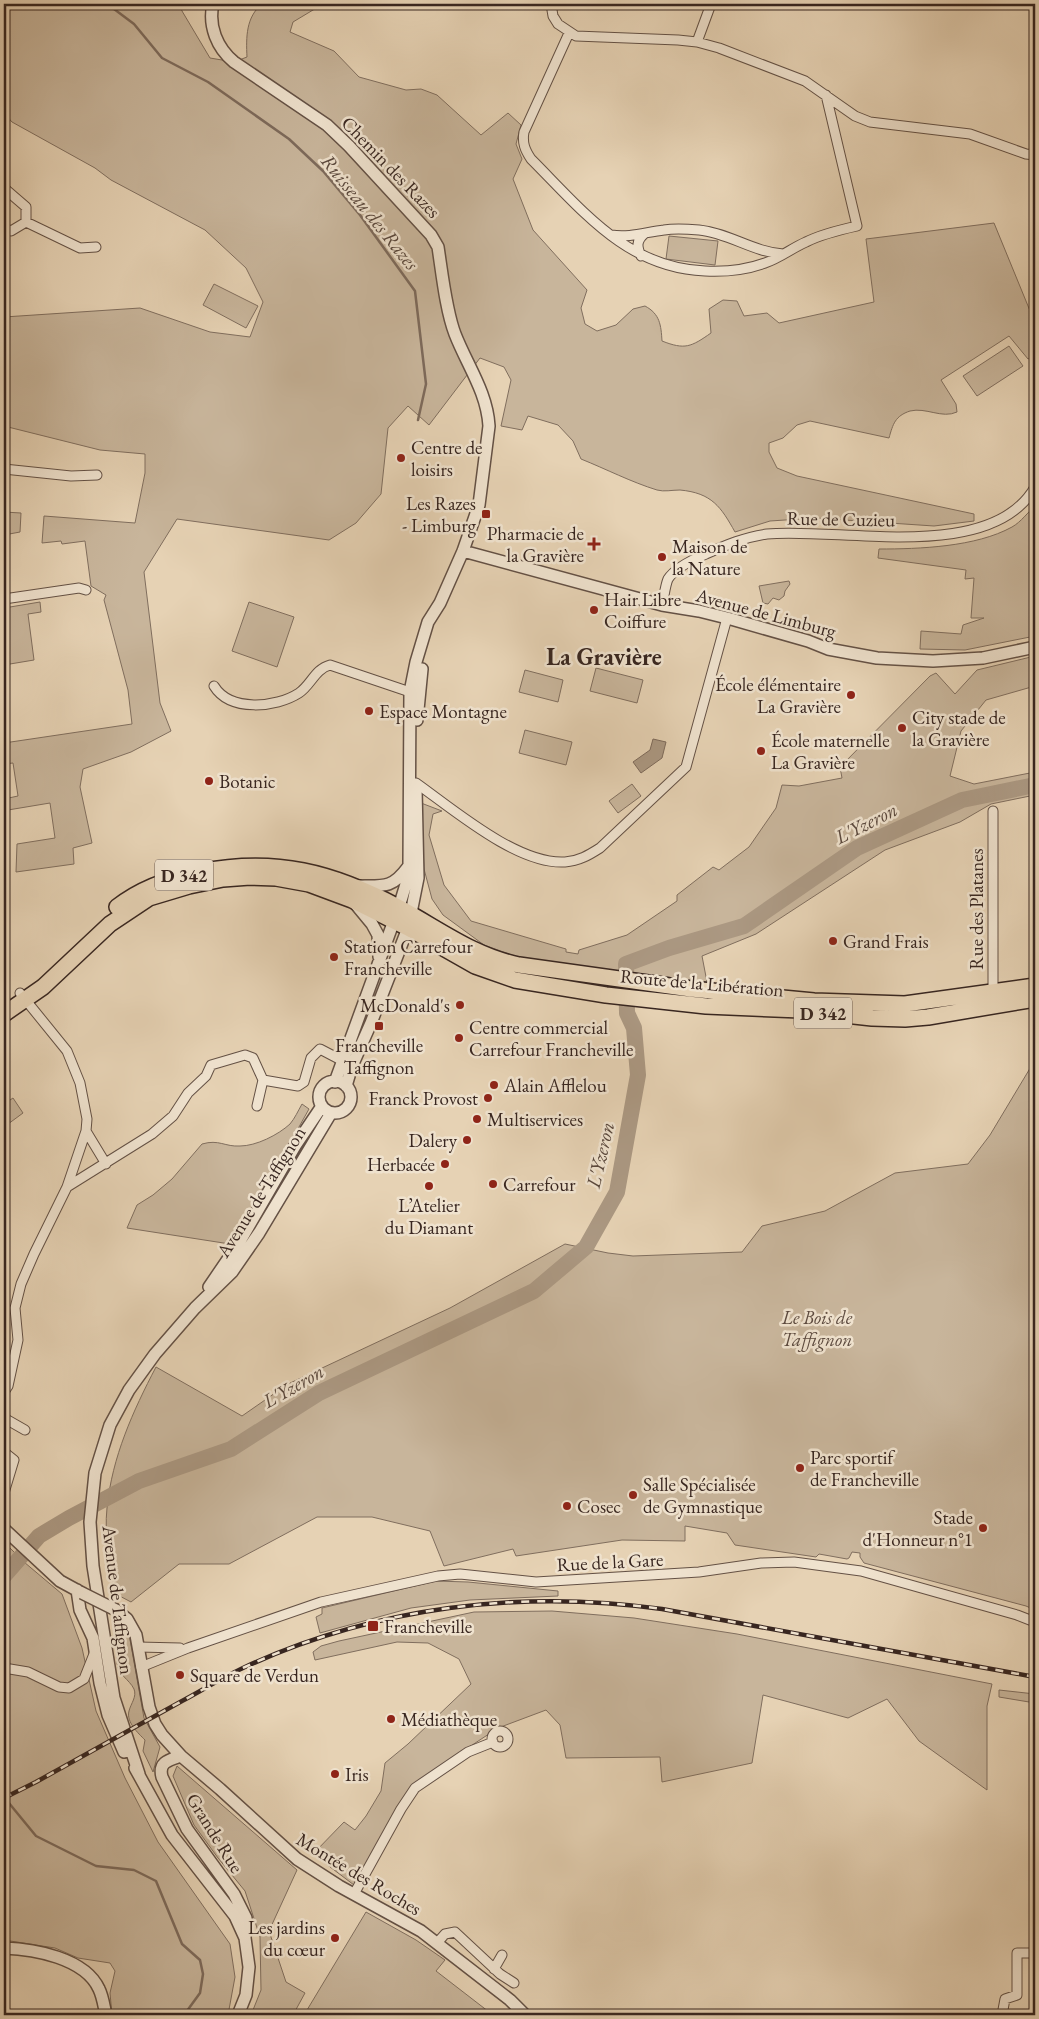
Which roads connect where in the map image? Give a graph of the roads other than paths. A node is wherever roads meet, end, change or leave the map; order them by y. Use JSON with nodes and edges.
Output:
{"nodes":[{"id":1,"x":213,"y":4,"type":"edge"},
{"id":2,"x":551,"y":4,"type":"edge"},
{"id":3,"x":711,"y":4,"type":"edge"},
{"id":4,"x":570,"y":33,"type":"junction"},
{"id":5,"x":697,"y":42,"type":"junction"},
{"id":6,"x":826,"y":95,"type":"junction"},
{"id":7,"x":1035,"y":154,"type":"edge"},
{"id":8,"x":4,"y":188,"type":"edge"},
{"id":9,"x":26,"y":222,"type":"junction"},
{"id":10,"x":4,"y":228,"type":"edge"},
{"id":11,"x":644,"y":234,"type":"junction"},
{"id":12,"x":608,"y":235,"type":"junction"},
{"id":13,"x":96,"y":247,"type":"dead end"},
{"id":14,"x":752,"y":248,"type":"junction"},
{"id":15,"x":784,"y":254,"type":"junction"},
{"id":16,"x":641,"y":256,"type":"junction"},
{"id":17,"x":751,"y":267,"type":"junction"},
{"id":18,"x":4,"y":469,"type":"edge"},
{"id":19,"x":97,"y":475,"type":"dead end"},
{"id":20,"x":1035,"y":488,"type":"edge"},
{"id":21,"x":463,"y":551,"type":"junction"},
{"id":22,"x":86,"y":590,"type":"dead end"},
{"id":23,"x":4,"y":599,"type":"edge"},
{"id":24,"x":440,"y":603,"type":"junction"},
{"id":25,"x":662,"y":605,"type":"junction"},
{"id":26,"x":727,"y":618,"type":"junction"},
{"id":27,"x":1035,"y":647,"type":"edge"},
{"id":28,"x":214,"y":686,"type":"dead end"},
{"id":29,"x":410,"y":692,"type":"junction"},
{"id":30,"x":416,"y":729,"type":"junction"},
{"id":31,"x":410,"y":748,"type":"junction"},
{"id":32,"x":416,"y":784,"type":"junction"},
{"id":33,"x":993,"y":811,"type":"dead end"},
{"id":34,"x":409,"y":865,"type":"junction"},
{"id":35,"x":354,"y":893,"type":"junction"},
{"id":36,"x":403,"y":918,"type":"junction"},
{"id":37,"x":379,"y":961,"type":"junction"},
{"id":38,"x":1035,"y":986,"type":"edge"},
{"id":39,"x":23,"y":996,"type":"junction"},
{"id":40,"x":995,"y":999,"type":"junction"},
{"id":41,"x":1035,"y":1000,"type":"edge"},
{"id":42,"x":4,"y":1004,"type":"edge"},
{"id":43,"x":4,"y":1013,"type":"edge"},
{"id":44,"x":343,"y":1060,"type":"junction"},
{"id":45,"x":263,"y":1080,"type":"junction"},
{"id":46,"x":335,"y":1082,"type":"junction"},
{"id":47,"x":346,"y":1086,"type":"junction"},
{"id":48,"x":256,"y":1106,"type":"dead end"},
{"id":49,"x":326,"y":1109,"type":"junction"},
{"id":50,"x":86,"y":1131,"type":"junction"},
{"id":51,"x":106,"y":1164,"type":"junction"},
{"id":52,"x":67,"y":1187,"type":"junction"},
{"id":53,"x":4,"y":1392,"type":"edge"},
{"id":54,"x":4,"y":1418,"type":"edge"},
{"id":55,"x":25,"y":1430,"type":"dead end"},
{"id":56,"x":4,"y":1452,"type":"edge"},
{"id":57,"x":4,"y":1492,"type":"edge"},
{"id":58,"x":4,"y":1530,"type":"edge"},
{"id":59,"x":80,"y":1591,"type":"junction"},
{"id":60,"x":1035,"y":1622,"type":"edge"},
{"id":61,"x":138,"y":1647,"type":"junction"},
{"id":62,"x":188,"y":1648,"type":"junction"},
{"id":63,"x":94,"y":1654,"type":"junction"},
{"id":64,"x":141,"y":1667,"type":"junction"},
{"id":65,"x":4,"y":1668,"type":"edge"},
{"id":66,"x":84,"y":1679,"type":"junction"},
{"id":67,"x":100,"y":1683,"type":"junction"},
{"id":68,"x":493,"y":1742,"type":"dead end"},
{"id":69,"x":168,"y":1743,"type":"junction"},
{"id":70,"x":180,"y":1756,"type":"junction"},
{"id":71,"x":161,"y":1772,"type":"junction"},
{"id":72,"x":139,"y":1774,"type":"junction"},
{"id":73,"x":354,"y":1894,"type":"junction"},
{"id":74,"x":245,"y":1938,"type":"junction"},
{"id":75,"x":437,"y":1943,"type":"junction"},
{"id":76,"x":4,"y":1948,"type":"edge"},
{"id":77,"x":1035,"y":1953,"type":"edge"},
{"id":78,"x":502,"y":1955,"type":"dead end"},
{"id":79,"x":494,"y":1969,"type":"junction"},
{"id":80,"x":514,"y":1983,"type":"dead end"},
{"id":81,"x":106,"y":2015,"type":"edge"},
{"id":82,"x":238,"y":2015,"type":"edge"},
{"id":83,"x":525,"y":2015,"type":"edge"},
{"id":84,"x":1002,"y":2015,"type":"edge"}],
"edges":[{"from":1,"to":21,"type":"street","name":"Chemin des Razes"},
{"from":2,"to":4,"type":"street"},
{"from":3,"to":5,"type":"street"},
{"from":4,"to":5,"type":"street"},
{"from":4,"to":12,"type":"street"},
{"from":5,"to":6,"type":"street"},
{"from":6,"to":7,"type":"street"},
{"from":6,"to":15,"type":"street"},
{"from":8,"to":9,"type":"street"},
{"from":9,"to":10,"type":"street"},
{"from":9,"to":13,"type":"street"},
{"from":11,"to":12,"type":"street"},
{"from":11,"to":14,"type":"street"},
{"from":11,"to":16,"type":"street"},
{"from":12,"to":16,"type":"street"},
{"from":14,"to":15,"type":"street"},
{"from":14,"to":17,"type":"street"},
{"from":15,"to":17,"type":"street"},
{"from":16,"to":17,"type":"street"},
{"from":18,"to":19,"type":"street"},
{"from":20,"to":25,"type":"street","name":"Rue de Cuzieu"},
{"from":21,"to":24,"type":"street","name":"Chemin des Razes"},
{"from":21,"to":25,"type":"street","name":"Avenue de Limburg"},
{"from":22,"to":23,"type":"street"},
{"from":24,"to":29,"type":"street","name":"Chemin des Razes"},
{"from":24,"to":30,"type":"street","name":"Chemin des Razes"},
{"from":25,"to":26,"type":"street","name":"Avenue de Limburg"},
{"from":26,"to":27,"type":"street","name":"Avenue de Limburg"},
{"from":26,"to":32,"type":"street"},
{"from":28,"to":29,"type":"street"},
{"from":29,"to":30,"type":"street","name":"Chemin des Razes"},
{"from":29,"to":31,"type":"street","name":"Chemin des Razes"},
{"from":30,"to":32,"type":"street","name":"Chemin des Razes"},
{"from":31,"to":32,"type":"street","name":"Chemin des Razes"},
{"from":31,"to":34,"type":"street","name":"Chemin des Razes"},
{"from":32,"to":36,"type":"street","name":"Chemin des Razes"},
{"from":33,"to":40,"type":"street","name":"Rue des Platanes"},
{"from":34,"to":35,"type":"street"},
{"from":34,"to":36,"type":"street","name":"Chemin des Razes"},
{"from":35,"to":36,"type":"main road","number":"D 342"},
{"from":35,"to":37,"type":"street"},
{"from":35,"to":39,"type":"main road","number":"D 342"},
{"from":36,"to":37,"type":"street","name":"Avenue de Taffignon"},
{"from":36,"to":40,"type":"main road","name":"Route de la Libération","number":"D 342"},
{"from":36,"to":40,"type":"main road","name":"Route de la Libération","number":"D 342"},
{"from":36,"to":47,"type":"street","name":"Avenue de Taffignon"},
{"from":37,"to":44,"type":"street","name":"Avenue de Taffignon"},
{"from":38,"to":40,"type":"main road","name":"Route de la Libération","number":"D 342"},
{"from":39,"to":42,"type":"main road","number":"D 342"},
{"from":39,"to":43,"type":"main road","number":"D 342"},
{"from":39,"to":50,"type":"street"},
{"from":40,"to":41,"type":"main road","name":"Route de la Libération","number":"D 342"},
{"from":44,"to":45,"type":"street"},
{"from":44,"to":46,"type":"street","name":"Avenue de Taffignon"},
{"from":45,"to":48,"type":"street"},
{"from":45,"to":51,"type":"street"},
{"from":46,"to":47,"type":"street"},
{"from":46,"to":49,"type":"street","name":"Avenue de Taffignon"},
{"from":47,"to":49,"type":"street","name":"Avenue de Taffignon"},
{"from":49,"to":72,"type":"street","name":"Avenue de Taffignon"},
{"from":50,"to":51,"type":"street"},
{"from":50,"to":52,"type":"street"},
{"from":51,"to":52,"type":"street"},
{"from":52,"to":53,"type":"street"},
{"from":54,"to":55,"type":"street"},
{"from":56,"to":57,"type":"street"},
{"from":58,"to":59,"type":"street"},
{"from":59,"to":61,"type":"street","bridge":true},
{"from":59,"to":63,"type":"street","name":"Grande Rue"},
{"from":60,"to":62,"type":"street","name":"Rue de la Gare"},
{"from":61,"to":62,"type":"street","name":"Rue de la Gare"},
{"from":61,"to":64,"type":"street"},
{"from":62,"to":64,"type":"street","name":"Rue de la Gare"},
{"from":63,"to":66,"type":"street"},
{"from":63,"to":67,"type":"street","name":"Grande Rue"},
{"from":64,"to":69,"type":"street"},
{"from":65,"to":66,"type":"street"},
{"from":66,"to":67,"type":"street"},
{"from":67,"to":72,"type":"street","name":"Grande Rue"},
{"from":68,"to":73,"type":"street"},
{"from":69,"to":70,"type":"street"},
{"from":69,"to":71,"type":"street"},
{"from":70,"to":71,"type":"street"},
{"from":70,"to":73,"type":"street","name":"Montée des Roches"},
{"from":71,"to":74,"type":"street","name":"Grande Rue"},
{"from":72,"to":74,"type":"street","name":"Grande Rue"},
{"from":73,"to":75,"type":"street","name":"Montée des Roches"},
{"from":74,"to":82,"type":"street","name":"Grande Rue"},
{"from":75,"to":79,"type":"street"},
{"from":75,"to":83,"type":"street","name":"Montée des Roches"},
{"from":76,"to":81,"type":"street"},
{"from":77,"to":84,"type":"street"},
{"from":78,"to":79,"type":"street"},
{"from":79,"to":80,"type":"street"}]}
